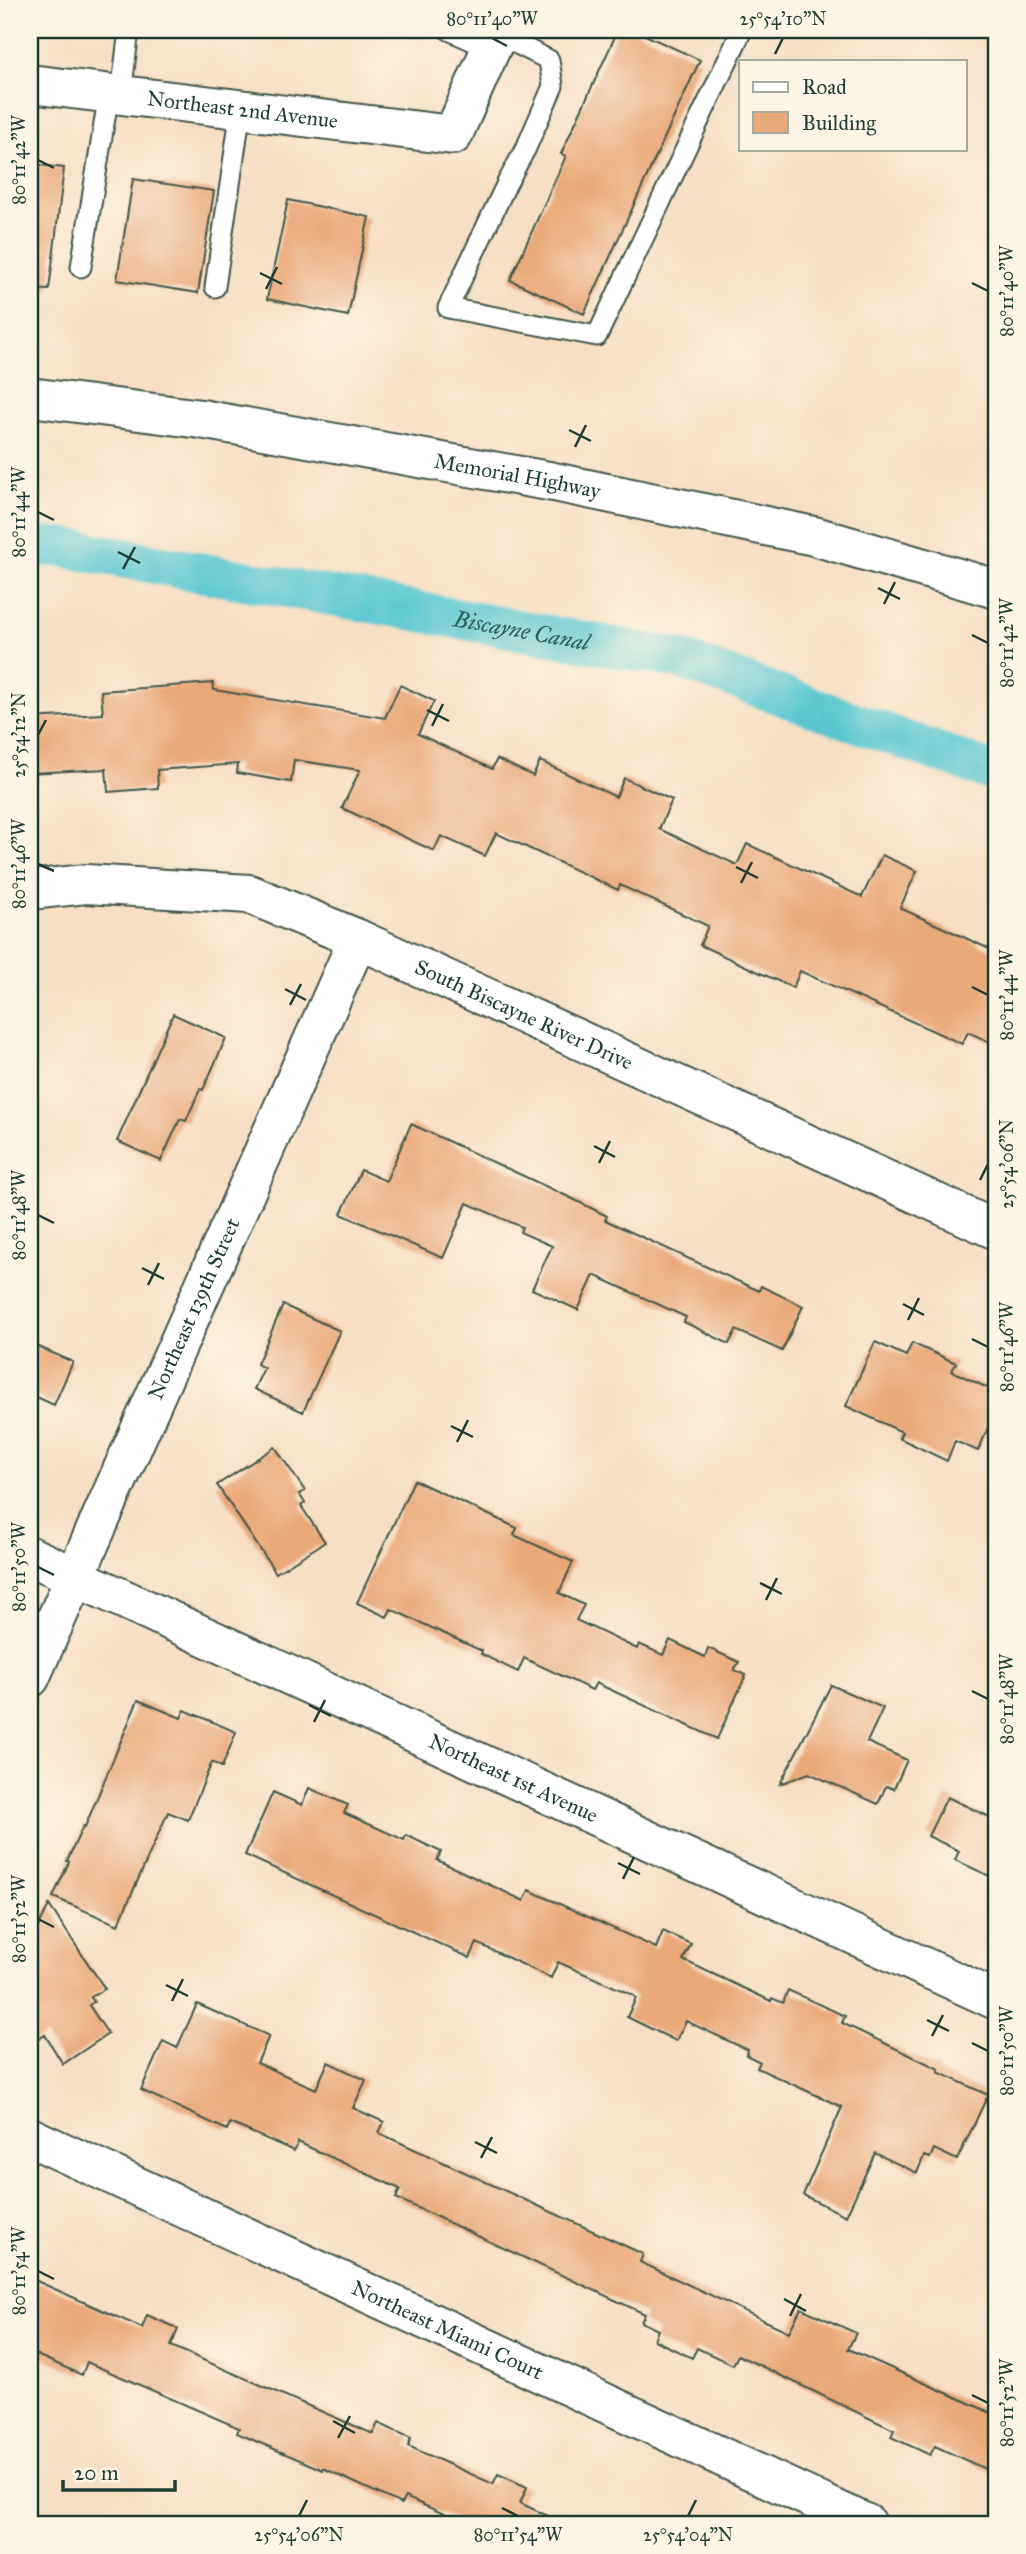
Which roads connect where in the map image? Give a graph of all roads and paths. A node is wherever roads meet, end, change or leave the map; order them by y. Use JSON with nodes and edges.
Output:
{"nodes":[{"id":1,"x":129,"y":30,"type":"edge"},
{"id":2,"x":449,"y":30,"type":"edge"},
{"id":3,"x":741,"y":30,"type":"edge"},
{"id":4,"x":496,"y":38,"type":"edge"},
{"id":5,"x":30,"y":84,"type":"edge"},
{"id":6,"x":115,"y":94,"type":"junction"},
{"id":7,"x":241,"y":109,"type":"junction"},
{"id":8,"x":81,"y":267,"type":"dead end"},
{"id":9,"x":215,"y":287,"type":"dead end"},
{"id":10,"x":30,"y":397,"type":"edge"},
{"id":11,"x":996,"y":589,"type":"edge"},
{"id":12,"x":30,"y":890,"type":"edge"},
{"id":13,"x":358,"y":939,"type":"junction"},
{"id":14,"x":996,"y":1230,"type":"edge"},
{"id":15,"x":30,"y":1556,"type":"edge"},
{"id":16,"x":74,"y":1576,"type":"junction"},
{"id":17,"x":30,"y":1678,"type":"edge"},
{"id":18,"x":996,"y":2000,"type":"edge"},
{"id":19,"x":30,"y":2137,"type":"edge"},
{"id":20,"x":867,"y":2524,"type":"edge"}],
"edges":[{"from":1,"to":6,"type":"lane"},
{"from":2,"to":4,"type":"lane"},
{"from":3,"to":4,"type":"lane"},
{"from":4,"to":7,"type":"street","name":"Northeast 2nd Avenue"},
{"from":5,"to":6,"type":"street","name":"Northeast 2nd Avenue"},
{"from":6,"to":7,"type":"street","name":"Northeast 2nd Avenue"},
{"from":6,"to":8,"type":"lane"},
{"from":7,"to":9,"type":"lane"},
{"from":10,"to":11,"type":"street","name":"Memorial Highway"},
{"from":12,"to":13,"type":"street","name":"South Biscayne River Drive"},
{"from":13,"to":14,"type":"street","name":"South Biscayne River Drive"},
{"from":13,"to":16,"type":"street","name":"Northeast 139th Street"},
{"from":15,"to":16,"type":"street","name":"Northeast 1st Avenue"},
{"from":16,"to":17,"type":"street","name":"Northeast 139th Street"},
{"from":16,"to":18,"type":"street","name":"Northeast 1st Avenue"},
{"from":19,"to":20,"type":"street","name":"Northeast Miami Court"}]}
